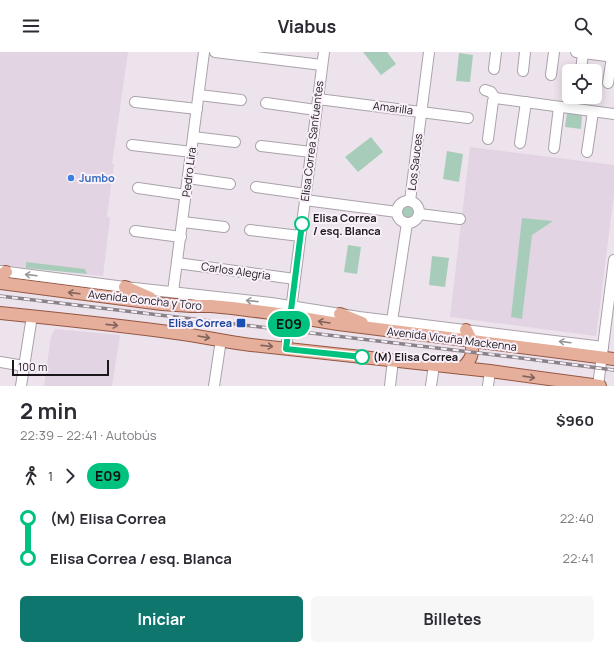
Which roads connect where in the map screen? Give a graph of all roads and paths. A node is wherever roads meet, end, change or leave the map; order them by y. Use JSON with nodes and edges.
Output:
{"nodes":[{"id":1,"x":204,"y":52,"type":"edge"},
{"id":2,"x":215,"y":52,"type":"edge"},
{"id":3,"x":324,"y":52,"type":"edge"},
{"id":4,"x":429,"y":52,"type":"edge"},
{"id":5,"x":496,"y":52,"type":"edge"},
{"id":6,"x":525,"y":52,"type":"edge"},
{"id":7,"x":554,"y":52,"type":"edge"},
{"id":8,"x":580,"y":52,"type":"edge"},
{"id":9,"x":613,"y":57,"type":"edge"},
{"id":10,"x":581,"y":64,"type":"edge"},
{"id":11,"x":322,"y":65,"type":"junction"},
{"id":12,"x":494,"y":69,"type":"dead end"},
{"id":13,"x":523,"y":71,"type":"dead end"},
{"id":14,"x":551,"y":75,"type":"dead end"},
{"id":15,"x":608,"y":83,"type":"dead end"},
{"id":16,"x":485,"y":90,"type":"dead end"},
{"id":17,"x":199,"y":95,"type":"junction"},
{"id":18,"x":318,"y":98,"type":"junction"},
{"id":19,"x":496,"y":98,"type":"junction"},
{"id":20,"x":241,"y":100,"type":"dead end"},
{"id":21,"x":135,"y":102,"type":"dead end"},
{"id":22,"x":526,"y":102,"type":"junction"},
{"id":23,"x":266,"y":103,"type":"dead end"},
{"id":24,"x":559,"y":107,"type":"junction"},
{"id":25,"x":197,"y":109,"type":"junction"},
{"id":26,"x":316,"y":110,"type":"junction"},
{"id":27,"x":421,"y":111,"type":"junction"},
{"id":28,"x":593,"y":112,"type":"junction"},
{"id":29,"x":614,"y":114,"type":"edge"},
{"id":30,"x":468,"y":118,"type":"dead end"},
{"id":31,"x":193,"y":137,"type":"junction"},
{"id":32,"x":488,"y":139,"type":"dead end"},
{"id":33,"x":235,"y":142,"type":"dead end"},
{"id":34,"x":520,"y":143,"type":"dead end"},
{"id":35,"x":132,"y":145,"type":"dead end"},
{"id":36,"x":261,"y":146,"type":"dead end"},
{"id":37,"x":554,"y":148,"type":"dead end"},
{"id":38,"x":192,"y":152,"type":"junction"},
{"id":39,"x":311,"y":152,"type":"junction"},
{"id":40,"x":587,"y":152,"type":"dead end"},
{"id":41,"x":188,"y":178,"type":"junction"},
{"id":42,"x":230,"y":184,"type":"dead end"},
{"id":43,"x":256,"y":187,"type":"dead end"},
{"id":44,"x":138,"y":188,"type":"dead end"},
{"id":45,"x":186,"y":195,"type":"junction"},
{"id":46,"x":305,"y":197,"type":"junction"},
{"id":47,"x":410,"y":201,"type":"junction"},
{"id":48,"x":397,"y":212,"type":"junction"},
{"id":49,"x":419,"y":214,"type":"junction"},
{"id":50,"x":460,"y":219,"type":"dead end"},
{"id":51,"x":182,"y":222,"type":"junction"},
{"id":52,"x":407,"y":223,"type":"junction"},
{"id":53,"x":224,"y":227,"type":"dead end"},
{"id":54,"x":250,"y":230,"type":"dead end"},
{"id":55,"x":135,"y":231,"type":"dead end"},
{"id":56,"x":300,"y":236,"type":"junction"},
{"id":57,"x":181,"y":237,"type":"junction"},
{"id":58,"x":614,"y":260,"type":"edge"},
{"id":59,"x":177,"y":263,"type":"junction"},
{"id":60,"x":2,"y":273,"type":"edge"},
{"id":61,"x":295,"y":279,"type":"junction"},
{"id":62,"x":0,"y":284,"type":"edge"},
{"id":63,"x":125,"y":287,"type":"junction"},
{"id":64,"x":173,"y":292,"type":"junction"},
{"id":65,"x":162,"y":304,"type":"junction"},
{"id":66,"x":291,"y":311,"type":"junction"},
{"id":67,"x":0,"y":313,"type":"edge"},
{"id":68,"x":340,"y":314,"type":"junction"},
{"id":69,"x":32,"y":316,"type":"junction"},
{"id":70,"x":392,"y":321,"type":"junction"},
{"id":71,"x":376,"y":329,"type":"junction"},
{"id":72,"x":466,"y":330,"type":"junction"},
{"id":73,"x":220,"y":340,"type":"junction"},
{"id":74,"x":472,"y":341,"type":"junction"},
{"id":75,"x":286,"y":349,"type":"junction"},
{"id":76,"x":606,"y":354,"type":"edge"},
{"id":77,"x":393,"y":360,"type":"junction"},
{"id":78,"x":0,"y":362,"type":"edge"},
{"id":79,"x":434,"y":365,"type":"junction"},
{"id":80,"x":24,"y":366,"type":"junction"},
{"id":81,"x":462,"y":368,"type":"junction"},
{"id":82,"x":490,"y":372,"type":"junction"},
{"id":83,"x":578,"y":385,"type":"edge"},
{"id":84,"x":21,"y":386,"type":"edge"},
{"id":85,"x":214,"y":386,"type":"edge"},
{"id":86,"x":390,"y":386,"type":"edge"},
{"id":87,"x":431,"y":386,"type":"edge"},
{"id":88,"x":488,"y":386,"type":"edge"},
{"id":89,"x":599,"y":386,"type":"edge"}],
"edges":[{"from":1,"to":17,"type":"street","name":"Pedro Lira"},
{"from":2,"to":11,"type":"street"},
{"from":3,"to":11,"type":"street","name":"Elisa Correa Sanfuentes"},
{"from":4,"to":27,"type":"street","name":"Los Sauces"},
{"from":5,"to":12,"type":"street"},
{"from":6,"to":13,"type":"street"},
{"from":7,"to":14,"type":"street"},
{"from":8,"to":9,"type":"street"},
{"from":8,"to":10,"type":"street"},
{"from":9,"to":15,"type":"street"},
{"from":11,"to":18,"type":"street","name":"Elisa Correa Sanfuentes"},
{"from":16,"to":19,"type":"street"},
{"from":17,"to":20,"type":"street"},
{"from":17,"to":25,"type":"street","name":"Pedro Lira"},
{"from":18,"to":26,"type":"street","name":"Elisa Correa Sanfuentes"},
{"from":18,"to":27,"type":"street","name":"Amarilla"},
{"from":19,"to":22,"type":"street"},
{"from":19,"to":32,"type":"street"},
{"from":21,"to":25,"type":"street"},
{"from":22,"to":24,"type":"street"},
{"from":22,"to":34,"type":"street"},
{"from":23,"to":26,"type":"street"},
{"from":24,"to":28,"type":"street"},
{"from":24,"to":37,"type":"street"},
{"from":25,"to":31,"type":"street","name":"Pedro Lira"},
{"from":26,"to":39,"type":"street","name":"Elisa Correa Sanfuentes"},
{"from":27,"to":30,"type":"street","name":"Amarilla"},
{"from":27,"to":47,"type":"street","name":"Los Sauces"},
{"from":28,"to":29,"type":"street"},
{"from":28,"to":40,"type":"street"},
{"from":31,"to":33,"type":"street"},
{"from":31,"to":38,"type":"street","name":"Pedro Lira"},
{"from":35,"to":38,"type":"street"},
{"from":36,"to":39,"type":"street"},
{"from":38,"to":41,"type":"street","name":"Pedro Lira"},
{"from":39,"to":46,"type":"street","name":"Elisa Correa Sanfuentes"},
{"from":41,"to":42,"type":"street"},
{"from":41,"to":45,"type":"street","name":"Pedro Lira"},
{"from":43,"to":46,"type":"street"},
{"from":44,"to":45,"type":"street"},
{"from":45,"to":51,"type":"street","name":"Pedro Lira"},
{"from":46,"to":48,"type":"street"},
{"from":46,"to":56,"type":"street","name":"Elisa Correa Sanfuentes"},
{"from":47,"to":48,"type":"street"},
{"from":47,"to":49,"type":"street"},
{"from":48,"to":52,"type":"street"},
{"from":49,"to":50,"type":"street"},
{"from":49,"to":52,"type":"street"},
{"from":51,"to":53,"type":"street"},
{"from":51,"to":57,"type":"street","name":"Pedro Lira"},
{"from":52,"to":70,"type":"street"},
{"from":54,"to":56,"type":"street"},
{"from":55,"to":57,"type":"street"},
{"from":56,"to":61,"type":"street","name":"Elisa Correa Sanfuentes"},
{"from":57,"to":59,"type":"street","name":"Pedro Lira"},
{"from":58,"to":76,"type":"street"},
{"from":59,"to":61,"type":"street","name":"Carlos Alegria"},
{"from":59,"to":64,"type":"street","name":"Pedro Lira"},
{"from":63,"to":60,"type":"street","one_way":true},
{"from":61,"to":66,"type":"street","name":"Elisa Correa Sanfuentes"},
{"from":65,"to":62,"type":"main road","name":"Avenida Concha y Toro","one_way":true},
{"from":63,"to":64,"type":"street"},
{"from":63,"to":65,"type":"main road"},
{"from":66,"to":64,"type":"street","one_way":true},
{"from":65,"to":66,"type":"main road","name":"Avenida Concha y Toro"},
{"from":66,"to":68,"type":"street"},
{"from":71,"to":66,"type":"main road","name":"Avenida Vicuña Mackenna","one_way":true},
{"from":66,"to":75,"type":"street","name":"Elisa Correa Sanfuentes"},
{"from":67,"to":69,"type":"main road"},
{"from":68,"to":70,"type":"street"},
{"from":68,"to":71,"type":"main road"},
{"from":69,"to":73,"type":"main road","one_way":true},
{"from":69,"to":80,"type":"street"},
{"from":70,"to":72,"type":"street"},
{"from":71,"to":74,"type":"main road","name":"Avenida Vicuña Mackenna"},
{"from":72,"to":74,"type":"main road"},
{"from":76,"to":72,"type":"street","one_way":true},
{"from":73,"to":75,"type":"main road","one_way":true},
{"from":73,"to":85,"type":"street"},
{"from":74,"to":76,"type":"main road","name":"Avenida Vicuña Mackenna"},
{"from":74,"to":81,"type":"main road"},
{"from":75,"to":77,"type":"main road"},
{"from":76,"to":89,"type":"street"},
{"from":77,"to":79,"type":"main road"},
{"from":77,"to":86,"type":"street"},
{"from":78,"to":80,"type":"street"},
{"from":79,"to":81,"type":"main road"},
{"from":79,"to":87,"type":"street"},
{"from":80,"to":84,"type":"street"},
{"from":81,"to":82,"type":"main road"},
{"from":82,"to":83,"type":"main road","one_way":true},
{"from":82,"to":88,"type":"street"},
{"from":83,"to":89,"type":"main road"}]}
